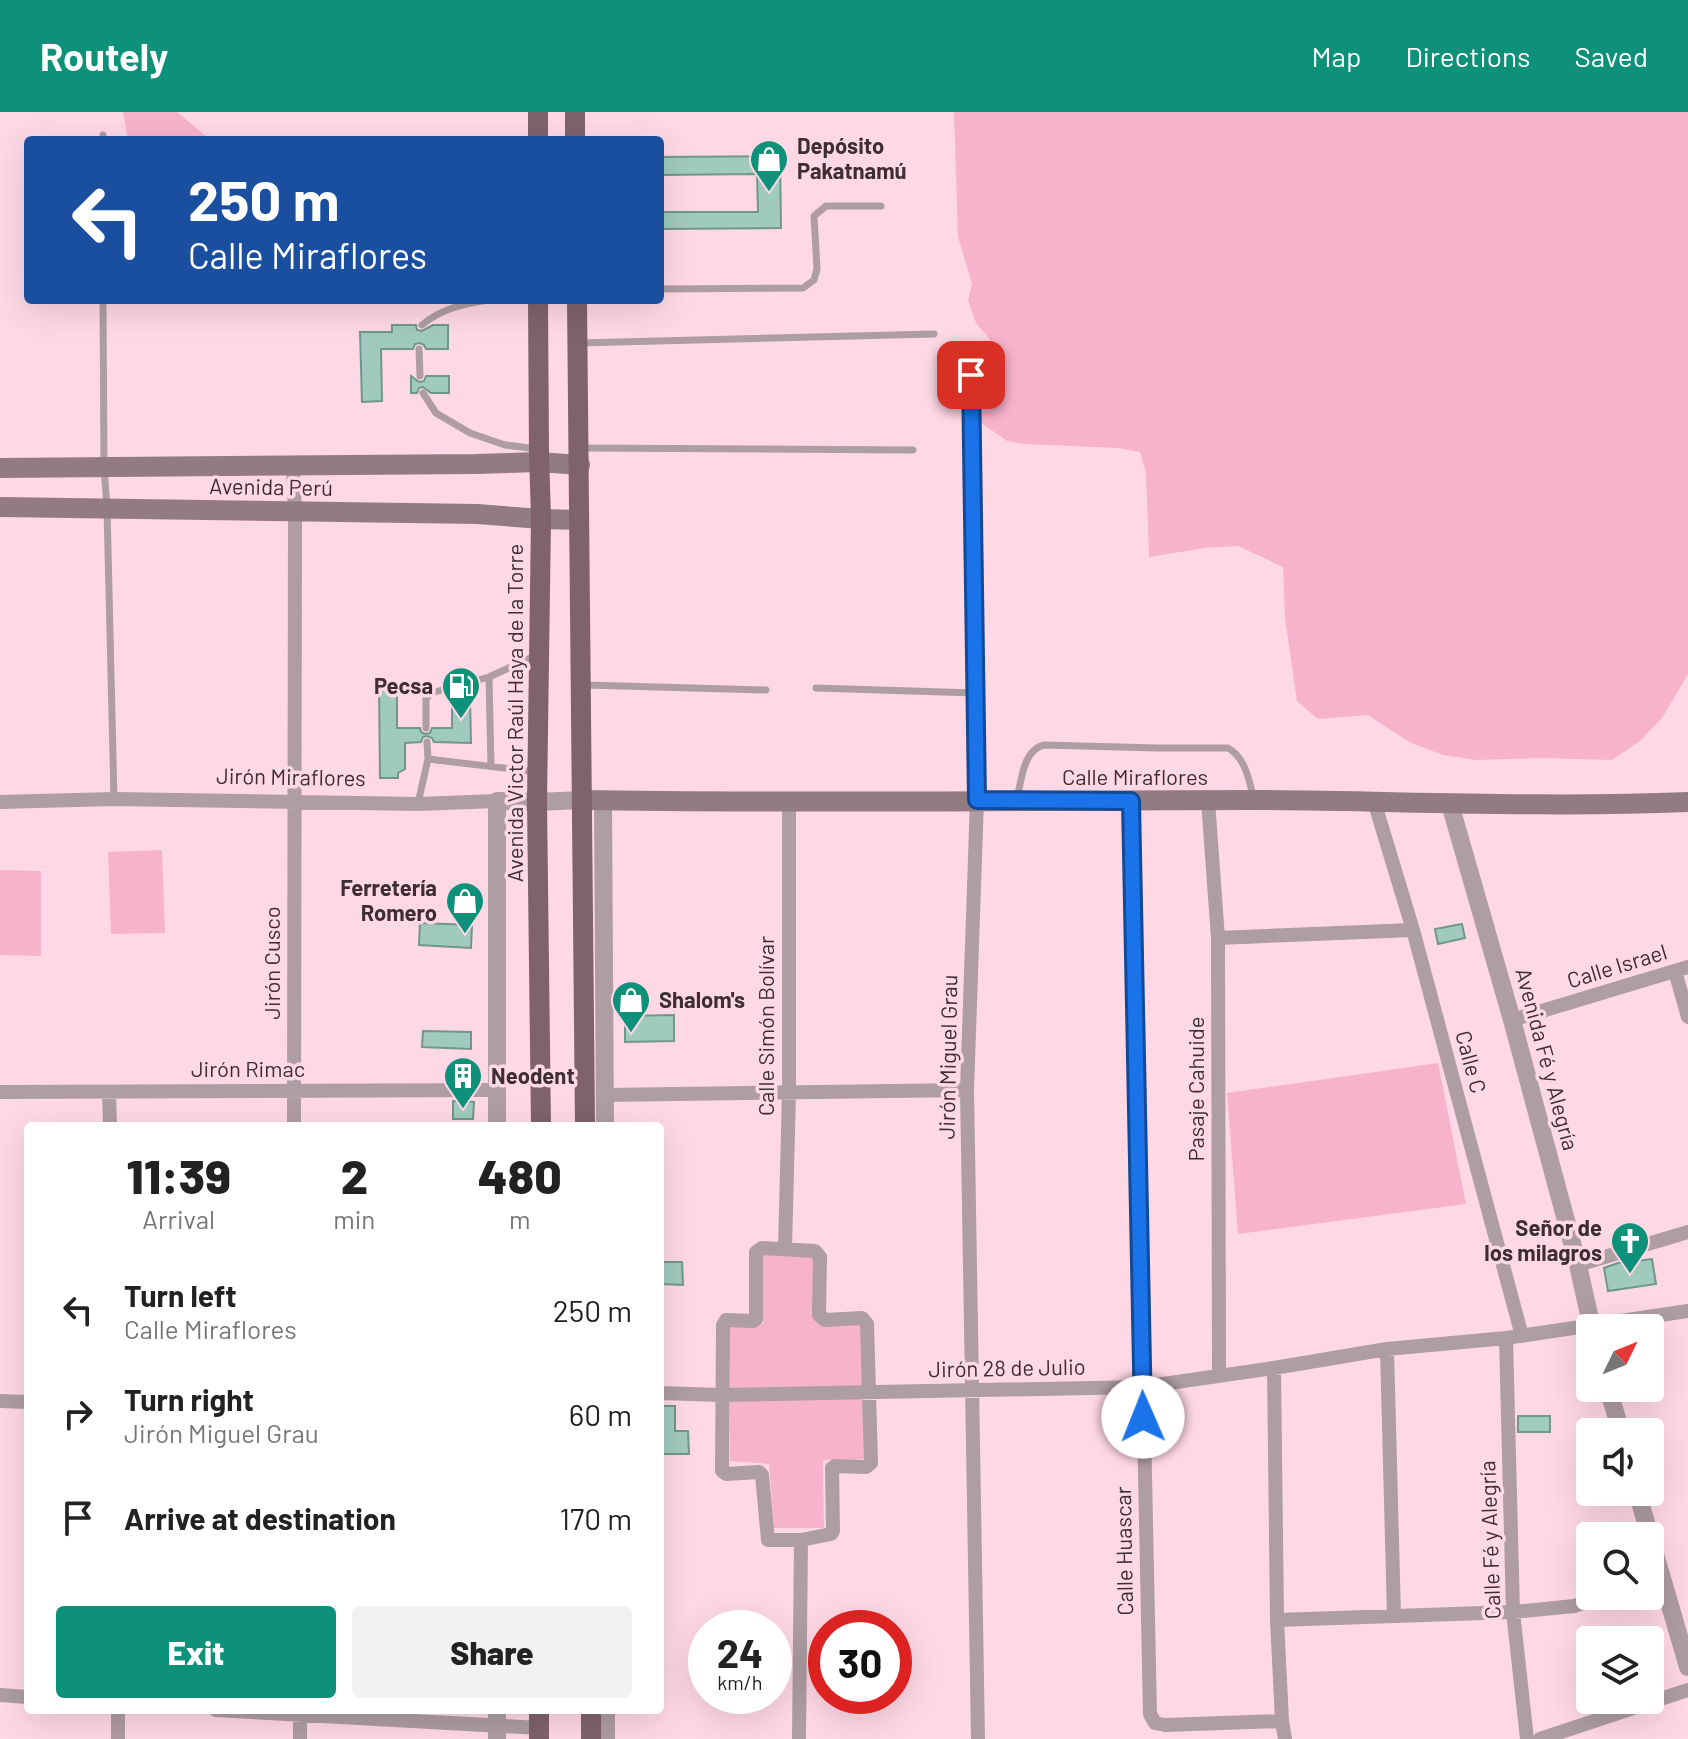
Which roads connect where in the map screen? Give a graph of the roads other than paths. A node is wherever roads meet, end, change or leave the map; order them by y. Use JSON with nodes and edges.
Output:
{"nodes":[{"id":1,"x":538,"y":112,"type":"edge"},
{"id":2,"x":575,"y":112,"type":"edge"},
{"id":3,"x":538,"y":136,"type":"edge"},
{"id":4,"x":575,"y":136,"type":"edge"},
{"id":5,"x":881,"y":206,"type":"dead end"},
{"id":6,"x":664,"y":289,"type":"edge"},
{"id":7,"x":103,"y":304,"type":"edge"},
{"id":8,"x":470,"y":304,"type":"edge"},
{"id":9,"x":538,"y":304,"type":"edge"},
{"id":10,"x":577,"y":304,"type":"edge"},
{"id":11,"x":422,"y":325,"type":"dead end"},
{"id":12,"x":934,"y":334,"type":"dead end"},
{"id":13,"x":578,"y":343,"type":"junction"},
{"id":14,"x":419,"y":349,"type":"dead end"},
{"id":15,"x":971,"y":375,"type":"dead end"},
{"id":16,"x":420,"y":376,"type":"dead end"},
{"id":17,"x":423,"y":393,"type":"dead end"},
{"id":18,"x":913,"y":450,"type":"dead end"},
{"id":19,"x":539,"y":456,"type":"junction"},
{"id":20,"x":580,"y":456,"type":"junction"},
{"id":21,"x":293,"y":465,"type":"junction"},
{"id":22,"x":104,"y":467,"type":"junction"},
{"id":23,"x":0,"y":468,"type":"edge"},
{"id":24,"x":0,"y":507,"type":"edge"},
{"id":25,"x":107,"y":508,"type":"junction"},
{"id":26,"x":295,"y":511,"type":"junction"},
{"id":27,"x":541,"y":519,"type":"junction"},
{"id":28,"x":579,"y":520,"type":"junction"},
{"id":29,"x":539,"y":654,"type":"junction"},
{"id":30,"x":489,"y":677,"type":"junction"},
{"id":31,"x":581,"y":685,"type":"junction"},
{"id":32,"x":816,"y":688,"type":"dead end"},
{"id":33,"x":766,"y":690,"type":"dead end"},
{"id":34,"x":975,"y":693,"type":"junction"},
{"id":35,"x":426,"y":728,"type":"dead end"},
{"id":36,"x":427,"y":742,"type":"dead end"},
{"id":37,"x":428,"y":759,"type":"junction"},
{"id":38,"x":491,"y":766,"type":"junction"},
{"id":39,"x":538,"y":772,"type":"junction"},
{"id":40,"x":114,"y":799,"type":"junction"},
{"id":41,"x":582,"y":800,"type":"junction"},
{"id":42,"x":977,"y":800,"type":"junction"},
{"id":43,"x":1017,"y":800,"type":"junction"},
{"id":44,"x":1254,"y":800,"type":"junction"},
{"id":45,"x":295,"y":801,"type":"junction"},
{"id":46,"x":497,"y":801,"type":"junction"},
{"id":47,"x":603,"y":801,"type":"junction"},
{"id":48,"x":1131,"y":801,"type":"junction"},
{"id":49,"x":1208,"y":801,"type":"junction"},
{"id":50,"x":1374,"y":801,"type":"junction"},
{"id":51,"x":0,"y":802,"type":"edge"},
{"id":52,"x":537,"y":802,"type":"junction"},
{"id":53,"x":1688,"y":802,"type":"edge"},
{"id":54,"x":789,"y":803,"type":"junction"},
{"id":55,"x":418,"y":804,"type":"junction"},
{"id":56,"x":1450,"y":804,"type":"junction"},
{"id":57,"x":1413,"y":930,"type":"junction"},
{"id":58,"x":1218,"y":938,"type":"junction"},
{"id":59,"x":1681,"y":969,"type":"edge"},
{"id":60,"x":1688,"y":1017,"type":"edge"},
{"id":61,"x":1512,"y":1020,"type":"junction"},
{"id":62,"x":497,"y":1090,"type":"junction"},
{"id":63,"x":967,"y":1090,"type":"junction"},
{"id":64,"x":294,"y":1091,"type":"junction"},
{"id":65,"x":0,"y":1092,"type":"edge"},
{"id":66,"x":109,"y":1092,"type":"junction"},
{"id":67,"x":789,"y":1092,"type":"junction"},
{"id":68,"x":605,"y":1095,"type":"junction"},
{"id":69,"x":110,"y":1122,"type":"edge"},
{"id":70,"x":294,"y":1122,"type":"edge"},
{"id":71,"x":497,"y":1122,"type":"edge"},
{"id":72,"x":541,"y":1122,"type":"edge"},
{"id":73,"x":585,"y":1122,"type":"edge"},
{"id":74,"x":605,"y":1122,"type":"edge"},
{"id":75,"x":1688,"y":1232,"type":"edge"},
{"id":76,"x":785,"y":1249,"type":"junction"},
{"id":77,"x":1578,"y":1265,"type":"junction"},
{"id":78,"x":1688,"y":1311,"type":"edge"},
{"id":79,"x":1588,"y":1314,"type":"edge"},
{"id":80,"x":1664,"y":1315,"type":"edge"},
{"id":81,"x":1576,"y":1329,"type":"edge"},
{"id":82,"x":1522,"y":1336,"type":"junction"},
{"id":83,"x":1506,"y":1338,"type":"junction"},
{"id":84,"x":1387,"y":1349,"type":"junction"},
{"id":85,"x":1274,"y":1368,"type":"junction"},
{"id":86,"x":1219,"y":1376,"type":"junction"},
{"id":87,"x":1142,"y":1387,"type":"junction"},
{"id":88,"x":869,"y":1391,"type":"junction"},
{"id":89,"x":974,"y":1391,"type":"junction"},
{"id":90,"x":664,"y":1393,"type":"edge"},
{"id":91,"x":721,"y":1395,"type":"junction"},
{"id":92,"x":0,"y":1401,"type":"edge"},
{"id":93,"x":24,"y":1402,"type":"edge"},
{"id":94,"x":801,"y":1540,"type":"junction"},
{"id":95,"x":1664,"y":1599,"type":"edge"},
{"id":96,"x":1576,"y":1605,"type":"edge"},
{"id":97,"x":1513,"y":1612,"type":"junction"},
{"id":98,"x":1394,"y":1616,"type":"junction"},
{"id":99,"x":1277,"y":1620,"type":"junction"},
{"id":100,"x":1688,"y":1667,"type":"edge"},
{"id":101,"x":1688,"y":1690,"type":"edge"},
{"id":102,"x":0,"y":1695,"type":"edge"},
{"id":103,"x":24,"y":1697,"type":"edge"},
{"id":104,"x":118,"y":1714,"type":"edge"},
{"id":105,"x":300,"y":1714,"type":"edge"},
{"id":106,"x":330,"y":1714,"type":"edge"},
{"id":107,"x":591,"y":1714,"type":"edge"},
{"id":108,"x":606,"y":1714,"type":"edge"},
{"id":109,"x":1282,"y":1721,"type":"junction"},
{"id":110,"x":497,"y":1725,"type":"edge"},
{"id":111,"x":539,"y":1726,"type":"edge"},
{"id":112,"x":118,"y":1739,"type":"edge"},
{"id":113,"x":300,"y":1739,"type":"edge"},
{"id":114,"x":591,"y":1739,"type":"edge"},
{"id":115,"x":606,"y":1739,"type":"edge"},
{"id":116,"x":799,"y":1739,"type":"edge"},
{"id":117,"x":978,"y":1739,"type":"edge"},
{"id":118,"x":1285,"y":1739,"type":"edge"},
{"id":119,"x":1527,"y":1739,"type":"edge"},
{"id":120,"x":1540,"y":1739,"type":"edge"}],
"edges":[{"from":1,"to":3,"type":"main road"},
{"from":2,"to":4,"type":"main road"},
{"from":5,"to":6,"type":"lane"},
{"from":7,"to":22,"type":"lane"},
{"from":8,"to":11,"type":"lane"},
{"from":9,"to":19,"type":"main road","name":"Avenida Victor Raúl Haya de la Torre"},
{"from":10,"to":13,"type":"main road"},
{"from":12,"to":13,"type":"lane"},
{"from":13,"to":20,"type":"main road"},
{"from":14,"to":16,"type":"lane"},
{"from":15,"to":34,"type":"street","name":"Jirón Miguel Grau"},
{"from":17,"to":19,"type":"lane"},
{"from":18,"to":20,"type":"lane"},
{"from":19,"to":20,"type":"main road","name":"Avenida Perú"},
{"from":19,"to":21,"type":"main road","name":"Avenida Perú"},
{"from":19,"to":27,"type":"main road","name":"Avenida Victor Raúl Haya de la Torre"},
{"from":20,"to":28,"type":"main road"},
{"from":21,"to":22,"type":"main road","name":"Avenida Perú"},
{"from":21,"to":26,"type":"street","name":"Jirón Cusco"},
{"from":22,"to":23,"type":"main road","name":"Avenida Perú"},
{"from":22,"to":25,"type":"lane"},
{"from":24,"to":25,"type":"main road","name":"Avenida Perú"},
{"from":25,"to":26,"type":"main road","name":"Avenida Perú"},
{"from":25,"to":40,"type":"lane"},
{"from":26,"to":27,"type":"main road","name":"Avenida Perú"},
{"from":26,"to":45,"type":"street","name":"Jirón Cusco"},
{"from":27,"to":28,"type":"main road","name":"Avenida Perú"},
{"from":27,"to":29,"type":"main road","name":"Avenida Victor Raúl Haya de la Torre"},
{"from":28,"to":31,"type":"main road"},
{"from":29,"to":30,"type":"lane"},
{"from":29,"to":39,"type":"main road","name":"Avenida Victor Raúl Haya de la Torre"},
{"from":30,"to":35,"type":"lane"},
{"from":30,"to":38,"type":"lane"},
{"from":31,"to":33,"type":"lane"},
{"from":31,"to":41,"type":"main road"},
{"from":32,"to":34,"type":"lane"},
{"from":34,"to":42,"type":"street","name":"Jirón Miguel Grau"},
{"from":36,"to":37,"type":"lane"},
{"from":37,"to":38,"type":"lane"},
{"from":37,"to":55,"type":"lane"},
{"from":38,"to":39,"type":"lane"},
{"from":39,"to":52,"type":"main road","name":"Avenida Victor Raúl Haya de la Torre"},
{"from":40,"to":45,"type":"street","name":"Jirón Miraflores"},
{"from":40,"to":51,"type":"street","name":"Jirón Miraflores"},
{"from":41,"to":47,"type":"main road","name":"Calle Miraflores"},
{"from":41,"to":52,"type":"street","name":"Jirón Miraflores"},
{"from":41,"to":73,"type":"main road"},
{"from":42,"to":43,"type":"main road","name":"Calle Miraflores"},
{"from":42,"to":54,"type":"main road","name":"Calle Miraflores"},
{"from":42,"to":63,"type":"street","name":"Jirón Miguel Grau"},
{"from":43,"to":44,"type":"lane"},
{"from":43,"to":48,"type":"main road","name":"Calle Miraflores"},
{"from":44,"to":49,"type":"main road","name":"Calle Miraflores"},
{"from":44,"to":50,"type":"main road","name":"Calle Miraflores"},
{"from":45,"to":55,"type":"street","name":"Jirón Miraflores"},
{"from":45,"to":64,"type":"street","name":"Jirón Cusco"},
{"from":46,"to":52,"type":"street","name":"Jirón Miraflores"},
{"from":46,"to":55,"type":"street","name":"Jirón Miraflores"},
{"from":46,"to":62,"type":"street"},
{"from":47,"to":54,"type":"main road","name":"Calle Miraflores"},
{"from":47,"to":68,"type":"street"},
{"from":48,"to":49,"type":"main road","name":"Calle Miraflores"},
{"from":48,"to":87,"type":"street","name":"Calle Huascar"},
{"from":49,"to":58,"type":"street","name":"Pasaje Cahuide"},
{"from":50,"to":56,"type":"main road","name":"Calle Miraflores"},
{"from":50,"to":57,"type":"street","name":"Calle C"},
{"from":52,"to":72,"type":"main road","name":"Avenida Victor Raúl Haya de la Torre"},
{"from":53,"to":56,"type":"main road","name":"Calle Miraflores"},
{"from":54,"to":67,"type":"street","name":"Calle Simón Bolívar"},
{"from":56,"to":61,"type":"street","name":"Avenida Fé y Alegría"},
{"from":57,"to":58,"type":"street"},
{"from":57,"to":82,"type":"street","name":"Calle C"},
{"from":58,"to":86,"type":"street","name":"Pasaje Cahuide"},
{"from":59,"to":60,"type":"street"},
{"from":59,"to":61,"type":"street","name":"Calle Israel"},
{"from":61,"to":77,"type":"street","name":"Avenida Fé y Alegría"},
{"from":62,"to":64,"type":"street","name":"Jirón Rimac"},
{"from":62,"to":71,"type":"street"},
{"from":63,"to":67,"type":"street"},
{"from":63,"to":89,"type":"street","name":"Jirón Miguel Grau"},
{"from":64,"to":66,"type":"street","name":"Jirón Rimac"},
{"from":64,"to":70,"type":"street","name":"Jirón Cusco"},
{"from":65,"to":66,"type":"street","name":"Jirón Rimac"},
{"from":66,"to":69,"type":"street"},
{"from":67,"to":68,"type":"street"},
{"from":67,"to":76,"type":"street","name":"Calle Simón Bolívar"},
{"from":68,"to":74,"type":"street"},
{"from":75,"to":77,"type":"street"},
{"from":76,"to":88,"type":"street"},
{"from":76,"to":91,"type":"street"},
{"from":77,"to":79,"type":"street","name":"Avenida Fé y Alegría"},
{"from":78,"to":80,"type":"street","name":"Jirón 28 de Julio"},
{"from":81,"to":82,"type":"street","name":"Jirón 28 de Julio"},
{"from":82,"to":83,"type":"street","name":"Jirón 28 de Julio"},
{"from":83,"to":84,"type":"street","name":"Jirón 28 de Julio"},
{"from":83,"to":97,"type":"street","name":"Calle Fé y Alegría"},
{"from":84,"to":85,"type":"street","name":"Jirón 28 de Julio"},
{"from":84,"to":98,"type":"street"},
{"from":85,"to":86,"type":"street","name":"Jirón 28 de Julio"},
{"from":85,"to":99,"type":"street"},
{"from":86,"to":87,"type":"street","name":"Jirón 28 de Julio"},
{"from":87,"to":89,"type":"street","name":"Jirón 28 de Julio"},
{"from":87,"to":109,"type":"street","name":"Calle Huascar"},
{"from":88,"to":89,"type":"street","name":"Jirón 28 de Julio"},
{"from":88,"to":91,"type":"street","name":"Jirón 28 de Julio"},
{"from":88,"to":94,"type":"street"},
{"from":89,"to":117,"type":"street","name":"Jirón Miguel Grau"},
{"from":90,"to":91,"type":"street","name":"Jirón 28 de Julio"},
{"from":91,"to":94,"type":"street"},
{"from":92,"to":93,"type":"street"},
{"from":94,"to":116,"type":"street"},
{"from":95,"to":100,"type":"street"},
{"from":96,"to":97,"type":"street"},
{"from":97,"to":98,"type":"street"},
{"from":97,"to":119,"type":"street","name":"Calle Fé y Alegría"},
{"from":98,"to":99,"type":"street"},
{"from":99,"to":109,"type":"street"},
{"from":101,"to":120,"type":"street"},
{"from":102,"to":103,"type":"street"},
{"from":104,"to":112,"type":"street"},
{"from":105,"to":113,"type":"street"},
{"from":106,"to":110,"type":"street"},
{"from":107,"to":114,"type":"main road"},
{"from":108,"to":115,"type":"street"},
{"from":109,"to":118,"type":"street"},
{"from":110,"to":111,"type":"street"}]}
